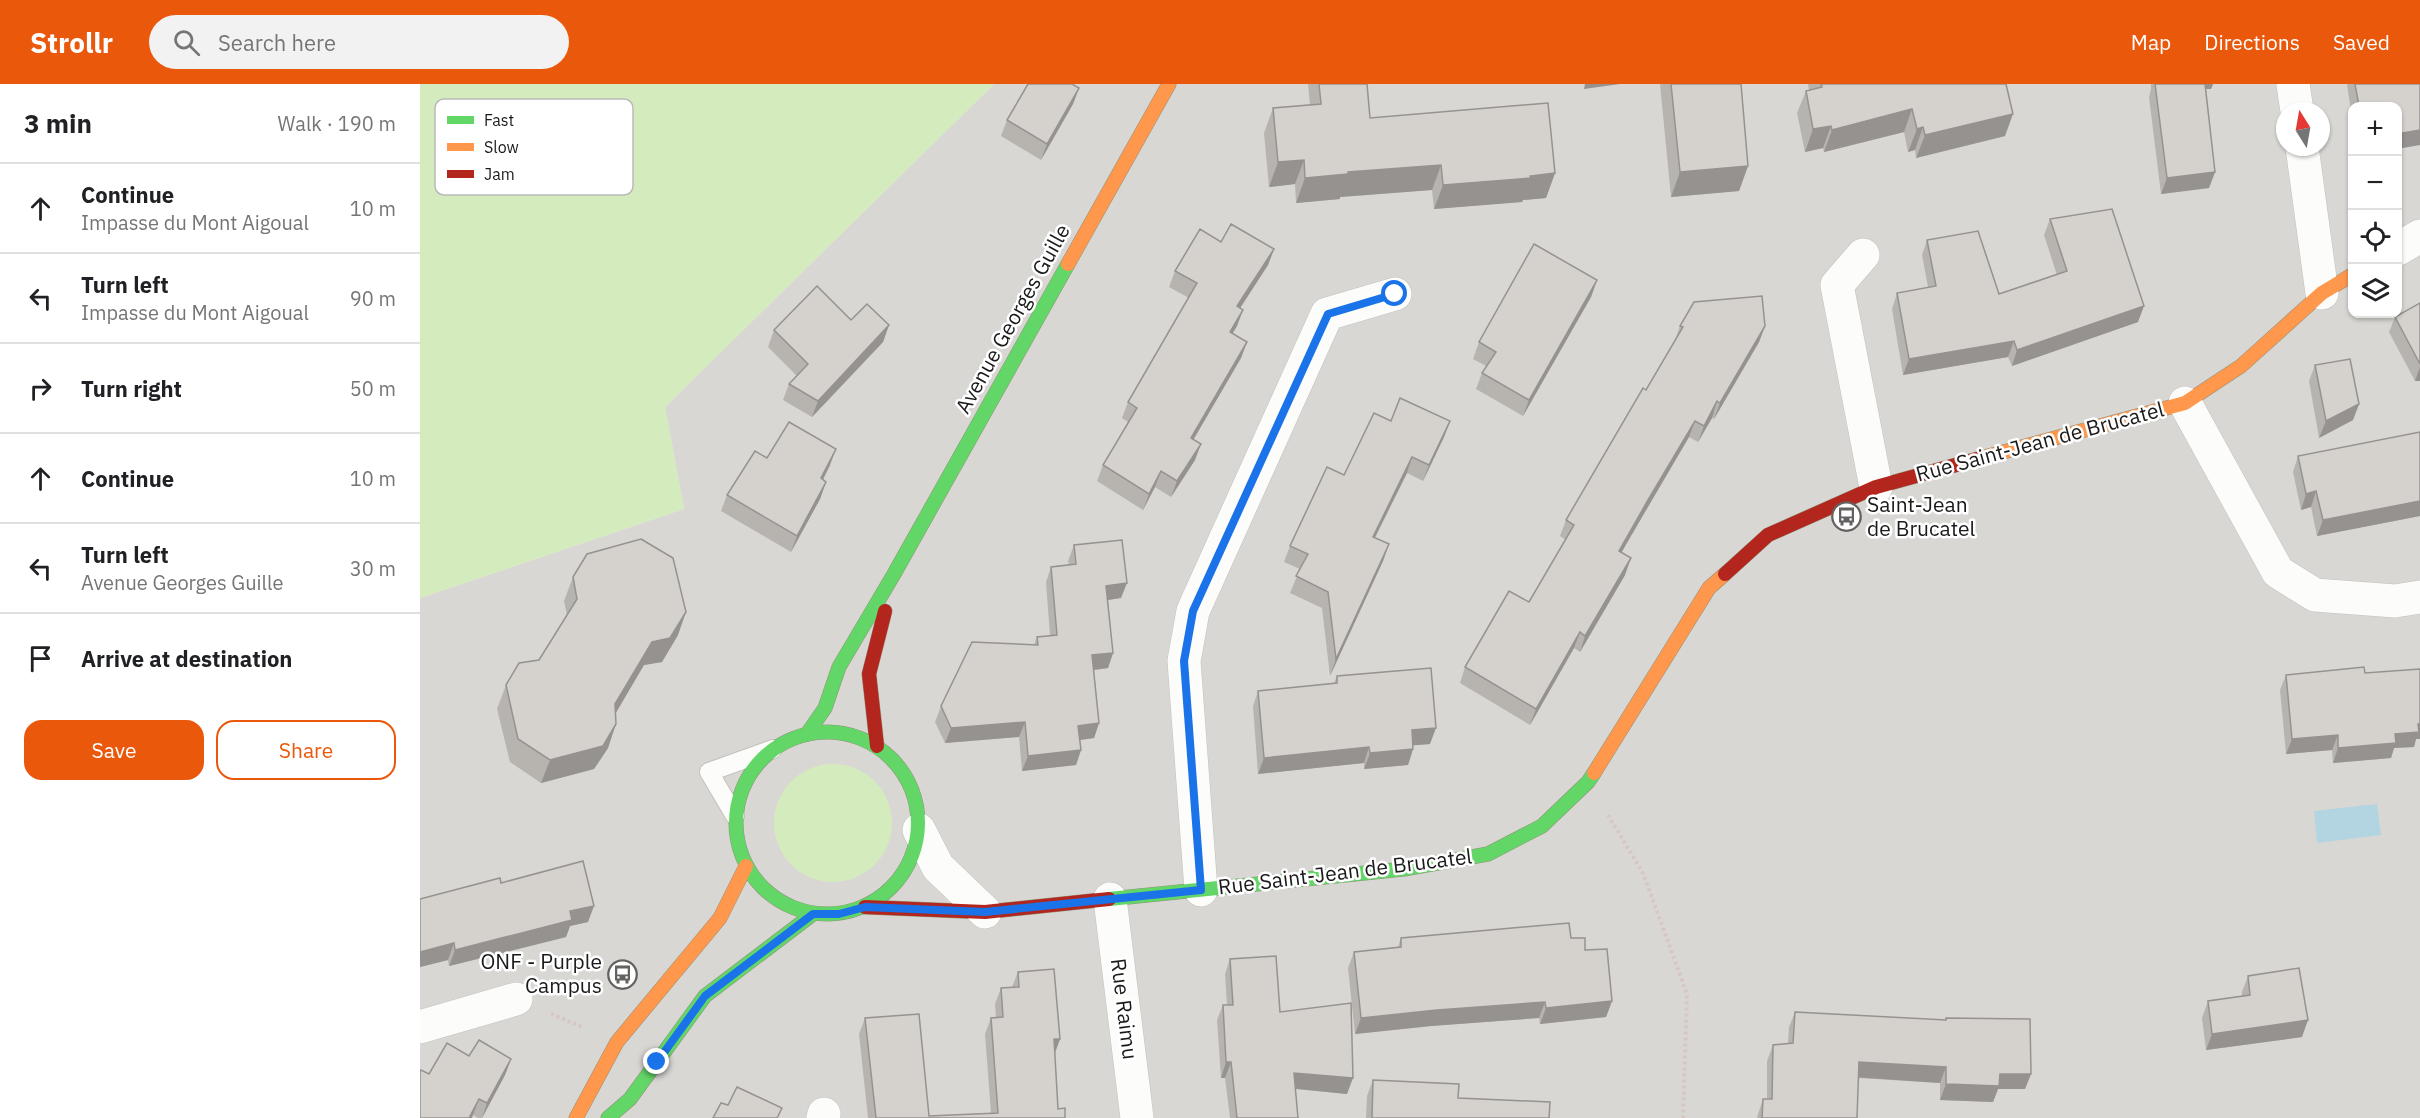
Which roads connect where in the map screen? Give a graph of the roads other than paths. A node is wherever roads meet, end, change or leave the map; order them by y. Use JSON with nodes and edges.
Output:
{"nodes":[{"id":1,"x":1169,"y":84,"type":"edge"},
{"id":2,"x":2293,"y":84,"type":"edge"},
{"id":3,"x":2296,"y":102,"type":"edge"},
{"id":4,"x":2303,"y":156,"type":"edge"},
{"id":5,"x":2420,"y":236,"type":"edge"},
{"id":6,"x":2402,"y":246,"type":"edge"},
{"id":7,"x":1863,"y":255,"type":"dead end"},
{"id":8,"x":2348,"y":277,"type":"edge"},
{"id":9,"x":2322,"y":292,"type":"junction"},
{"id":10,"x":1395,"y":294,"type":"dead end"},
{"id":11,"x":2185,"y":403,"type":"junction"},
{"id":12,"x":1876,"y":487,"type":"junction"},
{"id":13,"x":894,"y":574,"type":"junction"},
{"id":14,"x":2420,"y":597,"type":"edge"},
{"id":15,"x":807,"y":734,"type":"junction"},
{"id":16,"x":878,"y":746,"type":"junction"},
{"id":17,"x":773,"y":749,"type":"junction"},
{"id":18,"x":735,"y":816,"type":"junction"},
{"id":19,"x":919,"y":830,"type":"junction"},
{"id":20,"x":746,"y":866,"type":"junction"},
{"id":21,"x":1201,"y":890,"type":"junction"},
{"id":22,"x":1110,"y":899,"type":"junction"},
{"id":23,"x":865,"y":907,"type":"junction"},
{"id":24,"x":985,"y":912,"type":"junction"},
{"id":25,"x":813,"y":914,"type":"junction"},
{"id":26,"x":516,"y":999,"type":"road end"},
{"id":27,"x":420,"y":1027,"type":"edge"},
{"id":28,"x":576,"y":1118,"type":"edge"},
{"id":29,"x":608,"y":1118,"type":"edge"},
{"id":30,"x":1137,"y":1118,"type":"edge"}],
"edges":[{"from":1,"to":13,"type":"street","name":"Avenue Georges Guille"},
{"from":2,"to":3,"type":"street"},
{"from":4,"to":9,"type":"street"},
{"from":5,"to":6,"type":"street"},
{"from":7,"to":12,"type":"street"},
{"from":8,"to":9,"type":"street","name":"Rue Saint-Jean de Brucatel"},
{"from":9,"to":11,"type":"street","name":"Rue Saint-Jean de Brucatel"},
{"from":10,"to":21,"type":"street"},
{"from":11,"to":12,"type":"street","name":"Rue Saint-Jean de Brucatel"},
{"from":11,"to":14,"type":"street"},
{"from":12,"to":21,"type":"street","name":"Rue Saint-Jean de Brucatel"},
{"from":13,"to":15,"type":"street","name":"Avenue Georges Guille"},
{"from":13,"to":16,"type":"street","name":"Avenue Georges Guille"},
{"from":15,"to":16,"type":"street"},
{"from":15,"to":17,"type":"street"},
{"from":16,"to":19,"type":"street"},
{"from":17,"to":18,"type":"street"},
{"from":17,"to":18,"type":"lane"},
{"from":18,"to":20,"type":"street"},
{"from":19,"to":23,"type":"street"},
{"from":19,"to":24,"type":"street"},
{"from":20,"to":25,"type":"street"},
{"from":20,"to":28,"type":"street"},
{"from":21,"to":22,"type":"street","name":"Rue Saint-Jean de Brucatel"},
{"from":22,"to":24,"type":"street","name":"Rue Saint-Jean de Brucatel"},
{"from":22,"to":30,"type":"street","name":"Rue Raimu"},
{"from":23,"to":24,"type":"street","name":"Rue Saint-Jean de Brucatel"},
{"from":23,"to":25,"type":"street"},
{"from":25,"to":29,"type":"street"},
{"from":26,"to":27,"type":"street"}]}
